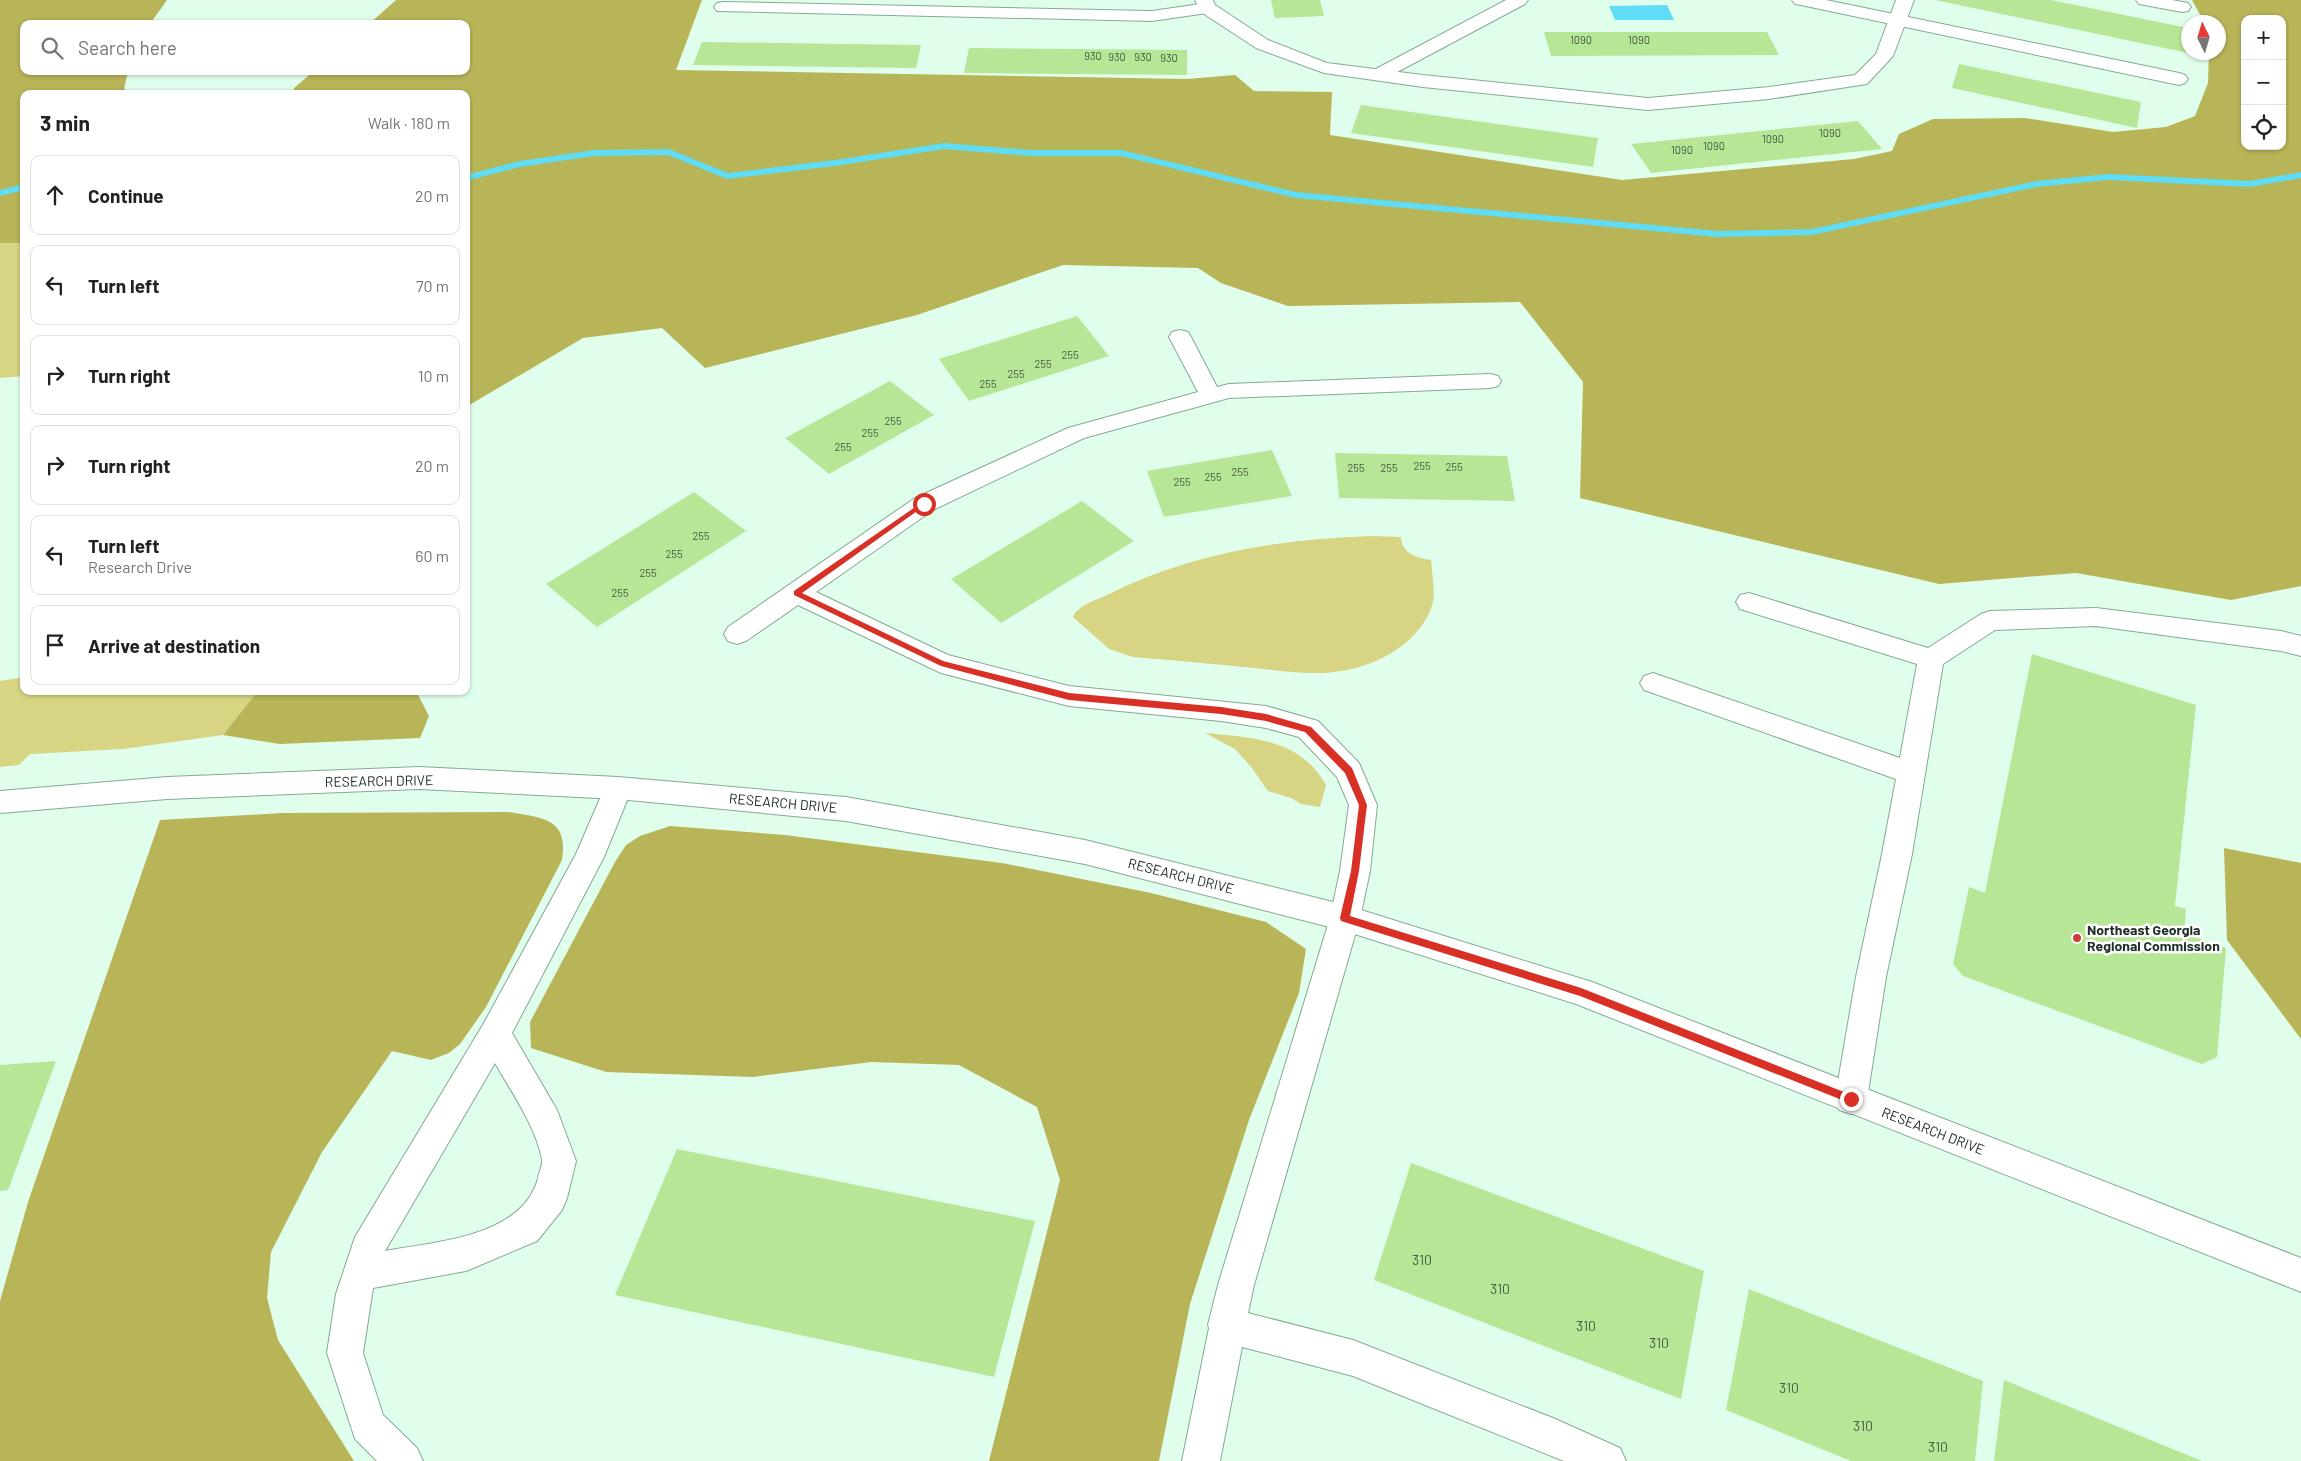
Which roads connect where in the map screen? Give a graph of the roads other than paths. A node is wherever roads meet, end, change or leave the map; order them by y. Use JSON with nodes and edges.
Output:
{"nodes":[{"id":1,"x":1519,"y":0,"type":"edge"},
{"id":2,"x":1801,"y":0,"type":"edge"},
{"id":3,"x":1905,"y":0,"type":"edge"},
{"id":4,"x":2145,"y":0,"type":"edge"},
{"id":5,"x":1205,"y":4,"type":"edge"},
{"id":6,"x":723,"y":6,"type":"dead end"},
{"id":7,"x":2182,"y":7,"type":"dead end"},
{"id":8,"x":1896,"y":20,"type":"junction"},
{"id":9,"x":1378,"y":75,"type":"junction"},
{"id":10,"x":2179,"y":79,"type":"dead end"},
{"id":11,"x":1180,"y":337,"type":"dead end"},
{"id":12,"x":1490,"y":381,"type":"dead end"},
{"id":13,"x":1211,"y":396,"type":"junction"},
{"id":14,"x":796,"y":593,"type":"junction"},
{"id":15,"x":1750,"y":602,"type":"dead end"},
{"id":16,"x":737,"y":634,"type":"dead end"},
{"id":17,"x":2301,"y":646,"type":"edge"},
{"id":18,"x":1931,"y":659,"type":"junction"},
{"id":19,"x":1653,"y":683,"type":"dead end"},
{"id":20,"x":1911,"y":773,"type":"junction"},
{"id":21,"x":618,"y":788,"type":"junction"},
{"id":22,"x":0,"y":802,"type":"edge"},
{"id":23,"x":1345,"y":918,"type":"junction"},
{"id":24,"x":495,"y":1033,"type":"junction"},
{"id":25,"x":1851,"y":1099,"type":"junction"},
{"id":26,"x":360,"y":1273,"type":"junction"},
{"id":27,"x":2301,"y":1275,"type":"edge"},
{"id":28,"x":1226,"y":1325,"type":"junction"},
{"id":29,"x":404,"y":1461,"type":"edge"},
{"id":30,"x":1202,"y":1461,"type":"edge"},
{"id":31,"x":1607,"y":1461,"type":"edge"}],
"edges":[{"from":1,"to":9,"type":"street"},
{"from":2,"to":8,"type":"street"},
{"from":3,"to":8,"type":"street"},
{"from":4,"to":7,"type":"street"},
{"from":5,"to":6,"type":"street"},
{"from":5,"to":9,"type":"street"},
{"from":8,"to":9,"type":"street"},
{"from":8,"to":10,"type":"street"},
{"from":11,"to":13,"type":"street"},
{"from":12,"to":13,"type":"street"},
{"from":13,"to":14,"type":"street"},
{"from":14,"to":16,"type":"street"},
{"from":14,"to":23,"type":"street"},
{"from":15,"to":18,"type":"street"},
{"from":17,"to":18,"type":"street"},
{"from":18,"to":20,"type":"street"},
{"from":19,"to":20,"type":"street"},
{"from":20,"to":25,"type":"street"},
{"from":21,"to":22,"type":"street","name":"RESEARCH DRIVE"},
{"from":21,"to":23,"type":"street","name":"RESEARCH DRIVE"},
{"from":21,"to":24,"type":"street"},
{"from":23,"to":25,"type":"street","name":"RESEARCH DRIVE"},
{"from":23,"to":28,"type":"street"},
{"from":24,"to":26,"type":"street"},
{"from":24,"to":26,"type":"street"},
{"from":25,"to":27,"type":"street","name":"RESEARCH DRIVE"},
{"from":26,"to":29,"type":"street"},
{"from":28,"to":30,"type":"street"},
{"from":28,"to":31,"type":"street"}]}
